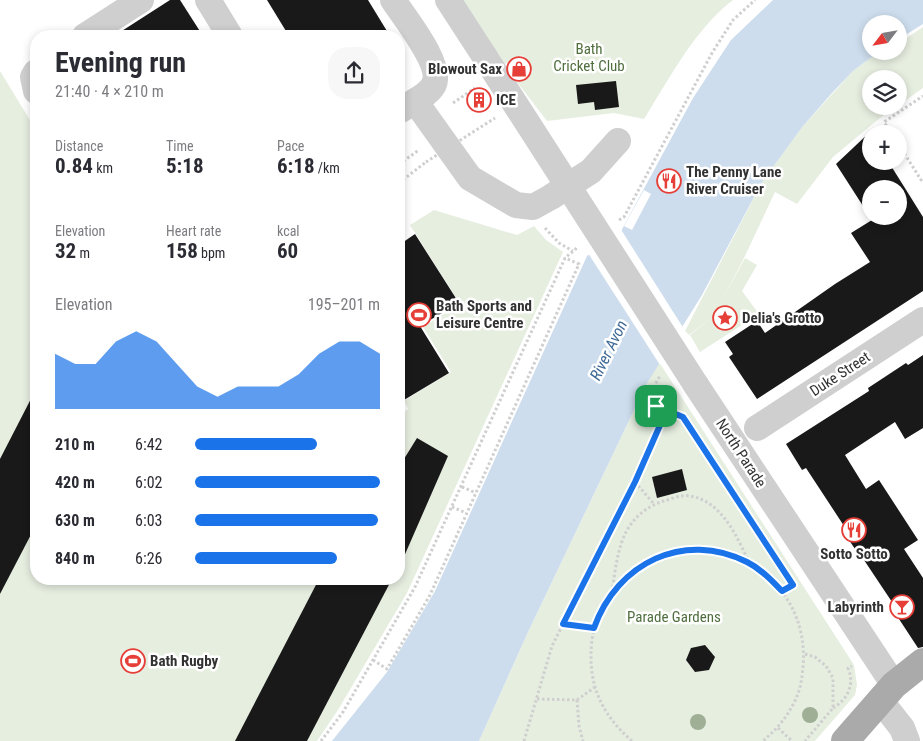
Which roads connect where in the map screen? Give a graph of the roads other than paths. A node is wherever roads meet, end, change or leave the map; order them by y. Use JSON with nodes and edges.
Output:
{"nodes":[{"id":1,"x":141,"y":0,"type":"edge"},
{"id":2,"x":208,"y":0,"type":"edge"},
{"id":3,"x":378,"y":0,"type":"edge"},
{"id":4,"x":393,"y":0,"type":"edge"},
{"id":5,"x":448,"y":0,"type":"edge"},
{"id":6,"x":94,"y":30,"type":"edge"},
{"id":7,"x":226,"y":30,"type":"edge"},
{"id":8,"x":389,"y":30,"type":"edge"},
{"id":9,"x":405,"y":73,"type":"edge"},
{"id":10,"x":415,"y":100,"type":"edge"},
{"id":11,"x":618,"y":141,"type":"dead end"},
{"id":12,"x":923,"y":320,"type":"edge"},
{"id":13,"x":757,"y":428,"type":"dead end"},
{"id":14,"x":923,"y":662,"type":"edge"},
{"id":15,"x":887,"y":693,"type":"junction"},
{"id":16,"x":845,"y":741,"type":"edge"},
{"id":17,"x":908,"y":741,"type":"edge"}],
"edges":[{"from":1,"to":6,"type":"street"},
{"from":2,"to":7,"type":"street"},
{"from":3,"to":8,"type":"street"},
{"from":4,"to":10,"type":"street"},
{"from":5,"to":15,"type":"street","name":"North Parade","bridge":true},
{"from":9,"to":10,"type":"street"},
{"from":10,"to":11,"type":"street"},
{"from":12,"to":13,"type":"street","name":"Duke Street"},
{"from":14,"to":15,"type":"main road"},
{"from":15,"to":16,"type":"main road"},
{"from":15,"to":17,"type":"street","name":"North Parade"}]}
